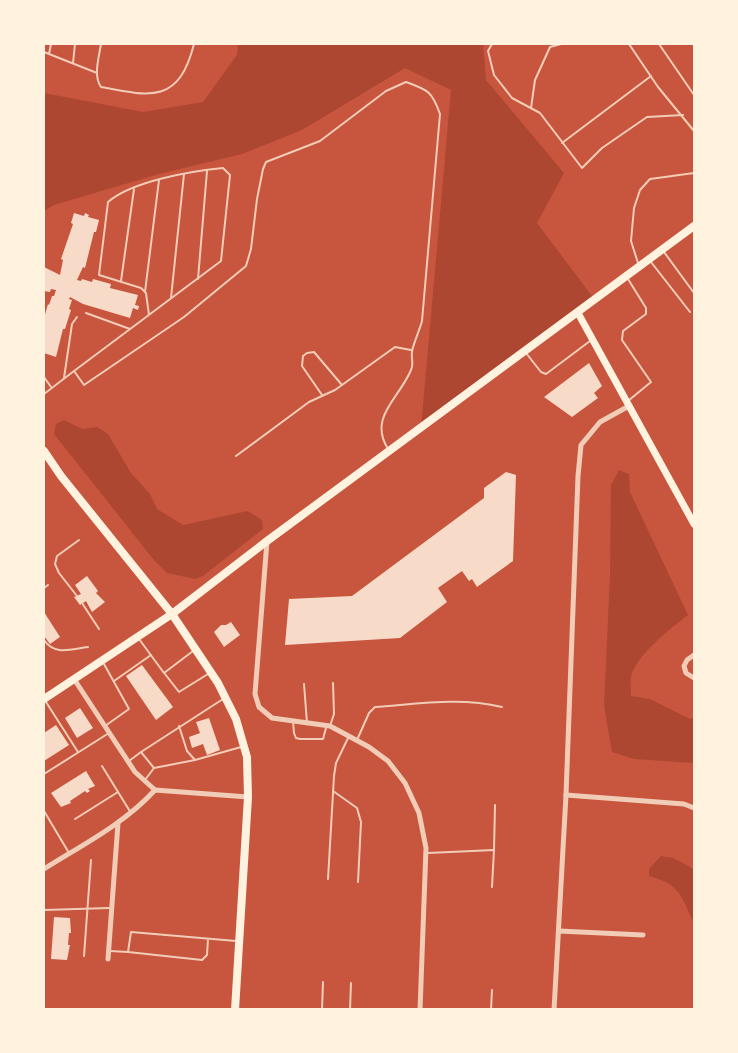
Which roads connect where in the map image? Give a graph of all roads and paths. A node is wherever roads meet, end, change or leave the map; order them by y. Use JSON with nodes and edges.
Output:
{"nodes":[{"id":1,"x":51,"y":44,"type":"edge"},
{"id":2,"x":75,"y":44,"type":"edge"},
{"id":3,"x":101,"y":44,"type":"edge"},
{"id":4,"x":194,"y":44,"type":"edge"},
{"id":5,"x":492,"y":44,"type":"edge"},
{"id":6,"x":561,"y":44,"type":"edge"},
{"id":7,"x":629,"y":44,"type":"edge"},
{"id":8,"x":659,"y":44,"type":"edge"},
{"id":9,"x":44,"y":52,"type":"edge"},
{"id":10,"x":49,"y":54,"type":"junction"},
{"id":11,"x":73,"y":63,"type":"junction"},
{"id":12,"x":97,"y":73,"type":"junction"},
{"id":13,"x":651,"y":76,"type":"junction"},
{"id":14,"x":694,"y":95,"type":"edge"},
{"id":15,"x":531,"y":109,"type":"junction"},
{"id":16,"x":683,"y":115,"type":"junction"},
{"id":17,"x":694,"y":130,"type":"edge"},
{"id":18,"x":561,"y":143,"type":"junction"},
{"id":19,"x":207,"y":170,"type":"junction"},
{"id":20,"x":694,"y":173,"type":"edge"},
{"id":21,"x":184,"y":174,"type":"junction"},
{"id":22,"x":159,"y":180,"type":"junction"},
{"id":23,"x":135,"y":187,"type":"junction"},
{"id":24,"x":694,"y":226,"type":"edge"},
{"id":25,"x":662,"y":250,"type":"junction"},
{"id":26,"x":649,"y":260,"type":"junction"},
{"id":27,"x":639,"y":267,"type":"junction"},
{"id":28,"x":626,"y":277,"type":"junction"},
{"id":29,"x":198,"y":279,"type":"junction"},
{"id":30,"x":121,"y":281,"type":"junction"},
{"id":31,"x":146,"y":292,"type":"junction"},
{"id":32,"x":694,"y":293,"type":"edge"},
{"id":33,"x":171,"y":298,"type":"junction"},
{"id":34,"x":86,"y":312,"type":"dead end"},
{"id":35,"x":690,"y":312,"type":"dead end"},
{"id":36,"x":578,"y":313,"type":"junction"},
{"id":37,"x":149,"y":315,"type":"junction"},
{"id":38,"x":77,"y":316,"type":"dead end"},
{"id":39,"x":130,"y":329,"type":"junction"},
{"id":40,"x":592,"y":339,"type":"junction"},
{"id":41,"x":411,"y":350,"type":"junction"},
{"id":42,"x":525,"y":352,"type":"junction"},
{"id":43,"x":74,"y":371,"type":"junction"},
{"id":44,"x":44,"y":377,"type":"edge"},
{"id":45,"x":64,"y":378,"type":"junction"},
{"id":46,"x":342,"y":385,"type":"junction"},
{"id":47,"x":51,"y":387,"type":"junction"},
{"id":48,"x":44,"y":394,"type":"edge"},
{"id":49,"x":323,"y":395,"type":"junction"},
{"id":50,"x":628,"y":404,"type":"junction"},
{"id":51,"x":44,"y":451,"type":"edge"},
{"id":52,"x":389,"y":452,"type":"junction"},
{"id":53,"x":236,"y":456,"type":"dead end"},
{"id":54,"x":694,"y":524,"type":"edge"},
{"id":55,"x":79,"y":540,"type":"dead end"},
{"id":56,"x":267,"y":541,"type":"junction"},
{"id":57,"x":48,"y":585,"type":"dead end"},
{"id":58,"x":44,"y":588,"type":"edge"},
{"id":59,"x":77,"y":596,"type":"dead end"},
{"id":60,"x":82,"y":603,"type":"dead end"},
{"id":61,"x":172,"y":614,"type":"junction"},
{"id":62,"x":99,"y":629,"type":"dead end"},
{"id":63,"x":138,"y":637,"type":"junction"},
{"id":64,"x":44,"y":640,"type":"edge"},
{"id":65,"x":88,"y":646,"type":"dead end"},
{"id":66,"x":195,"y":650,"type":"junction"},
{"id":67,"x":151,"y":655,"type":"junction"},
{"id":68,"x":694,"y":655,"type":"edge"},
{"id":69,"x":103,"y":660,"type":"junction"},
{"id":70,"x":211,"y":672,"type":"junction"},
{"id":71,"x":164,"y":673,"type":"junction"},
{"id":72,"x":694,"y":678,"type":"edge"},
{"id":73,"x":74,"y":679,"type":"junction"},
{"id":74,"x":114,"y":682,"type":"junction"},
{"id":75,"x":333,"y":683,"type":"dead end"},
{"id":76,"x":304,"y":684,"type":"dead end"},
{"id":77,"x":225,"y":697,"type":"junction"},
{"id":78,"x":44,"y":699,"type":"edge"},
{"id":79,"x":502,"y":707,"type":"dead end"},
{"id":80,"x":293,"y":721,"type":"junction"},
{"id":81,"x":307,"y":723,"type":"junction"},
{"id":82,"x":105,"y":726,"type":"junction"},
{"id":83,"x":179,"y":726,"type":"junction"},
{"id":84,"x":328,"y":726,"type":"junction"},
{"id":85,"x":110,"y":733,"type":"junction"},
{"id":86,"x":349,"y":736,"type":"junction"},
{"id":87,"x":357,"y":740,"type":"junction"},
{"id":88,"x":244,"y":746,"type":"junction"},
{"id":89,"x":78,"y":752,"type":"junction"},
{"id":90,"x":141,"y":752,"type":"junction"},
{"id":91,"x":195,"y":760,"type":"junction"},
{"id":92,"x":128,"y":762,"type":"junction"},
{"id":93,"x":102,"y":766,"type":"dead end"},
{"id":94,"x":154,"y":768,"type":"junction"},
{"id":95,"x":44,"y":774,"type":"edge"},
{"id":96,"x":144,"y":782,"type":"junction"},
{"id":97,"x":155,"y":790,"type":"junction"},
{"id":98,"x":333,"y":791,"type":"junction"},
{"id":99,"x":118,"y":792,"type":"junction"},
{"id":100,"x":566,"y":795,"type":"junction"},
{"id":101,"x":248,"y":797,"type":"junction"},
{"id":102,"x":495,"y":805,"type":"dead end"},
{"id":103,"x":694,"y":808,"type":"edge"},
{"id":104,"x":44,"y":811,"type":"edge"},
{"id":105,"x":131,"y":813,"type":"junction"},
{"id":106,"x":75,"y":819,"type":"dead end"},
{"id":107,"x":118,"y":823,"type":"junction"},
{"id":108,"x":494,"y":850,"type":"junction"},
{"id":109,"x":69,"y":853,"type":"junction"},
{"id":110,"x":425,"y":854,"type":"junction"},
{"id":111,"x":91,"y":860,"type":"dead end"},
{"id":112,"x":44,"y":869,"type":"edge"},
{"id":113,"x":328,"y":879,"type":"dead end"},
{"id":114,"x":358,"y":882,"type":"dead end"},
{"id":115,"x":492,"y":887,"type":"dead end"},
{"id":116,"x":87,"y":908,"type":"junction"},
{"id":117,"x":112,"y":908,"type":"junction"},
{"id":118,"x":44,"y":909,"type":"edge"},
{"id":119,"x":559,"y":931,"type":"junction"},
{"id":120,"x":643,"y":935,"type":"dead end"},
{"id":121,"x":208,"y":939,"type":"junction"},
{"id":122,"x":239,"y":941,"type":"junction"},
{"id":123,"x":109,"y":951,"type":"junction"},
{"id":124,"x":128,"y":952,"type":"junction"},
{"id":125,"x":84,"y":956,"type":"dead end"},
{"id":126,"x":108,"y":959,"type":"dead end"},
{"id":127,"x":323,"y":982,"type":"dead end"},
{"id":128,"x":351,"y":983,"type":"dead end"},
{"id":129,"x":492,"y":990,"type":"dead end"},
{"id":130,"x":235,"y":1010,"type":"edge"},
{"id":131,"x":322,"y":1010,"type":"edge"},
{"id":132,"x":350,"y":1010,"type":"edge"},
{"id":133,"x":420,"y":1010,"type":"edge"},
{"id":134,"x":491,"y":1010,"type":"edge"},
{"id":135,"x":554,"y":1010,"type":"edge"}],
"edges":[{"from":1,"to":10,"type":"lane"},
{"from":2,"to":11,"type":"lane"},
{"from":3,"to":12,"type":"lane"},
{"from":4,"to":12,"type":"lane"},
{"from":5,"to":15,"type":"lane"},
{"from":6,"to":15,"type":"lane"},
{"from":7,"to":13,"type":"lane"},
{"from":8,"to":14,"type":"lane"},
{"from":9,"to":10,"type":"lane"},
{"from":10,"to":11,"type":"lane"},
{"from":11,"to":12,"type":"lane"},
{"from":13,"to":16,"type":"lane"},
{"from":13,"to":18,"type":"lane"},
{"from":15,"to":18,"type":"lane"},
{"from":16,"to":17,"type":"lane"},
{"from":16,"to":18,"type":"lane"},
{"from":19,"to":21,"type":"lane"},
{"from":19,"to":29,"type":"lane"},
{"from":19,"to":29,"type":"lane"},
{"from":20,"to":27,"type":"lane"},
{"from":21,"to":22,"type":"lane"},
{"from":21,"to":33,"type":"lane"},
{"from":22,"to":23,"type":"lane"},
{"from":22,"to":31,"type":"lane"},
{"from":23,"to":30,"type":"lane"},
{"from":23,"to":30,"type":"lane"},
{"from":24,"to":25,"type":"main road"},
{"from":25,"to":26,"type":"main road"},
{"from":25,"to":32,"type":"lane"},
{"from":26,"to":27,"type":"main road"},
{"from":26,"to":35,"type":"lane"},
{"from":27,"to":28,"type":"main road"},
{"from":28,"to":36,"type":"main road"},
{"from":28,"to":50,"type":"lane"},
{"from":29,"to":33,"type":"lane"},
{"from":30,"to":31,"type":"lane"},
{"from":31,"to":37,"type":"lane"},
{"from":33,"to":37,"type":"lane"},
{"from":34,"to":39,"type":"lane"},
{"from":36,"to":40,"type":"main road"},
{"from":36,"to":42,"type":"main road"},
{"from":37,"to":39,"type":"lane"},
{"from":38,"to":45,"type":"lane"},
{"from":39,"to":43,"type":"lane"},
{"from":40,"to":42,"type":"lane"},
{"from":40,"to":50,"type":"main road"},
{"from":41,"to":43,"type":"lane"},
{"from":41,"to":46,"type":"lane"},
{"from":41,"to":52,"type":"lane"},
{"from":42,"to":52,"type":"main road"},
{"from":43,"to":45,"type":"lane"},
{"from":44,"to":47,"type":"lane"},
{"from":45,"to":47,"type":"lane"},
{"from":46,"to":49,"type":"lane"},
{"from":46,"to":49,"type":"lane"},
{"from":47,"to":48,"type":"lane"},
{"from":49,"to":53,"type":"lane"},
{"from":50,"to":54,"type":"main road"},
{"from":50,"to":100,"type":"street"},
{"from":51,"to":61,"type":"main road"},
{"from":52,"to":56,"type":"main road"},
{"from":55,"to":59,"type":"lane"},
{"from":56,"to":61,"type":"main road"},
{"from":56,"to":80,"type":"street"},
{"from":57,"to":58,"type":"lane"},
{"from":60,"to":62,"type":"lane"},
{"from":61,"to":63,"type":"main road"},
{"from":61,"to":66,"type":"main road"},
{"from":63,"to":67,"type":"lane"},
{"from":63,"to":69,"type":"main road"},
{"from":64,"to":65,"type":"lane"},
{"from":66,"to":70,"type":"main road"},
{"from":66,"to":71,"type":"lane"},
{"from":67,"to":71,"type":"lane"},
{"from":67,"to":74,"type":"lane"},
{"from":68,"to":72,"type":"street"},
{"from":69,"to":73,"type":"main road"},
{"from":69,"to":74,"type":"lane"},
{"from":70,"to":71,"type":"lane"},
{"from":70,"to":77,"type":"main road"},
{"from":73,"to":78,"type":"main road"},
{"from":73,"to":82,"type":"street"},
{"from":74,"to":82,"type":"lane"},
{"from":75,"to":84,"type":"lane"},
{"from":76,"to":81,"type":"lane"},
{"from":77,"to":83,"type":"lane"},
{"from":77,"to":88,"type":"main road"},
{"from":78,"to":89,"type":"lane"},
{"from":79,"to":87,"type":"lane"},
{"from":80,"to":81,"type":"street"},
{"from":80,"to":84,"type":"lane"},
{"from":81,"to":84,"type":"street"},
{"from":82,"to":85,"type":"street"},
{"from":83,"to":90,"type":"lane"},
{"from":83,"to":91,"type":"lane"},
{"from":84,"to":86,"type":"street"},
{"from":85,"to":89,"type":"lane"},
{"from":85,"to":92,"type":"street"},
{"from":86,"to":87,"type":"street"},
{"from":86,"to":98,"type":"lane"},
{"from":87,"to":110,"type":"street"},
{"from":88,"to":91,"type":"lane"},
{"from":88,"to":101,"type":"main road"},
{"from":89,"to":95,"type":"lane"},
{"from":90,"to":92,"type":"lane"},
{"from":90,"to":94,"type":"lane"},
{"from":91,"to":94,"type":"lane"},
{"from":92,"to":96,"type":"street"},
{"from":93,"to":99,"type":"lane"},
{"from":94,"to":96,"type":"lane"},
{"from":96,"to":97,"type":"street"},
{"from":97,"to":101,"type":"street"},
{"from":97,"to":105,"type":"street"},
{"from":98,"to":113,"type":"lane"},
{"from":98,"to":114,"type":"lane"},
{"from":99,"to":105,"type":"lane"},
{"from":99,"to":106,"type":"lane"},
{"from":100,"to":103,"type":"street"},
{"from":100,"to":119,"type":"street"},
{"from":101,"to":122,"type":"main road"},
{"from":102,"to":108,"type":"lane"},
{"from":104,"to":109,"type":"lane"},
{"from":105,"to":107,"type":"street"},
{"from":107,"to":109,"type":"street"},
{"from":107,"to":117,"type":"street"},
{"from":108,"to":110,"type":"lane"},
{"from":108,"to":115,"type":"lane"},
{"from":109,"to":112,"type":"street"},
{"from":110,"to":133,"type":"street"},
{"from":111,"to":116,"type":"lane"},
{"from":116,"to":117,"type":"lane"},
{"from":116,"to":118,"type":"lane"},
{"from":116,"to":125,"type":"lane"},
{"from":117,"to":123,"type":"street"},
{"from":119,"to":120,"type":"street"},
{"from":119,"to":135,"type":"street"},
{"from":121,"to":122,"type":"lane"},
{"from":121,"to":124,"type":"lane"},
{"from":121,"to":124,"type":"lane"},
{"from":122,"to":130,"type":"main road"},
{"from":123,"to":124,"type":"lane"},
{"from":123,"to":126,"type":"street"},
{"from":127,"to":131,"type":"lane"},
{"from":128,"to":132,"type":"lane"},
{"from":129,"to":134,"type":"lane"}]}
